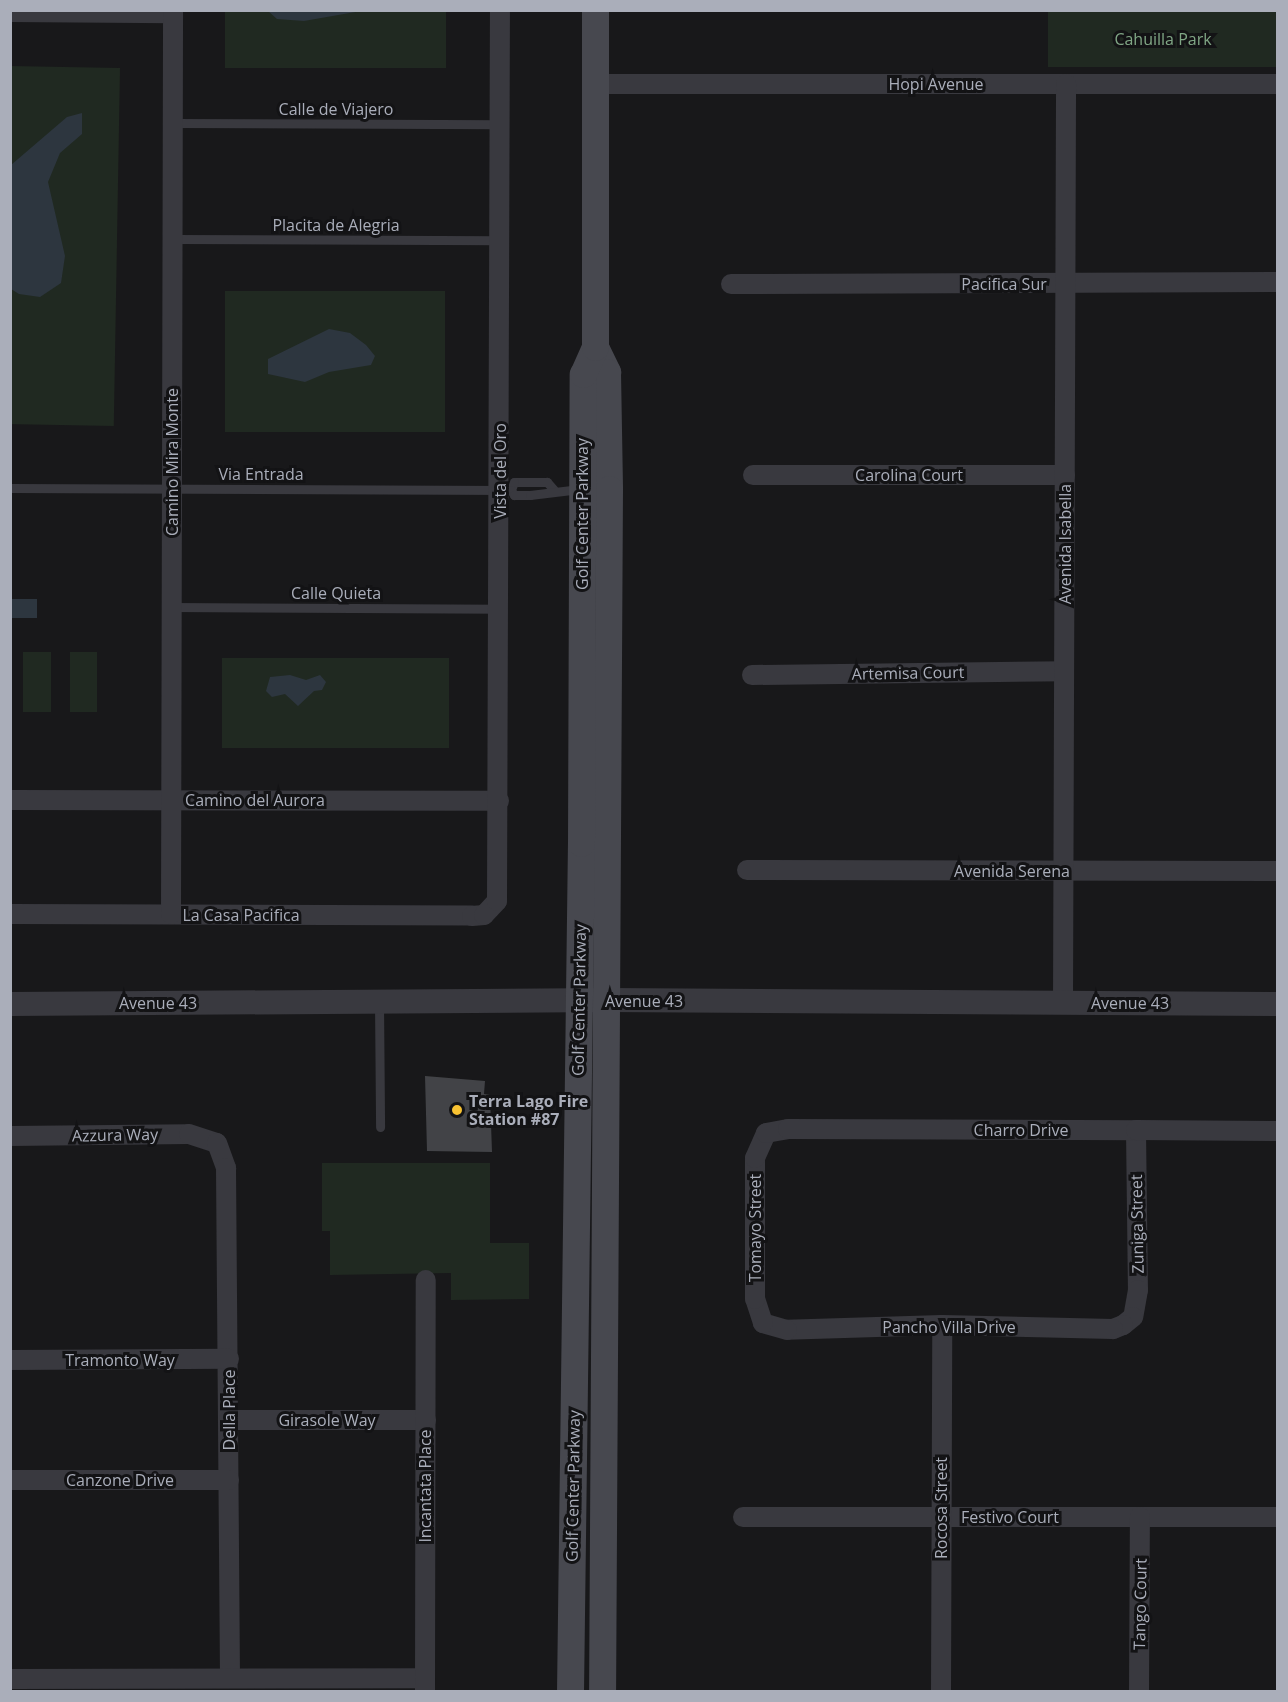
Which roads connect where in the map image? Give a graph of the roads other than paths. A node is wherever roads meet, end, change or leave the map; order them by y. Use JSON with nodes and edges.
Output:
{"nodes":[{"id":1,"x":500,"y":10,"type":"edge"},
{"id":2,"x":595,"y":10,"type":"edge"},
{"id":3,"x":10,"y":12,"type":"edge"},
{"id":4,"x":173,"y":12,"type":"edge"},
{"id":5,"x":595,"y":84,"type":"junction"},
{"id":6,"x":1066,"y":84,"type":"junction"},
{"id":7,"x":1278,"y":84,"type":"edge"},
{"id":8,"x":173,"y":123,"type":"junction"},
{"id":9,"x":500,"y":124,"type":"junction"},
{"id":10,"x":173,"y":239,"type":"junction"},
{"id":11,"x":499,"y":240,"type":"junction"},
{"id":12,"x":1278,"y":282,"type":"edge"},
{"id":13,"x":731,"y":284,"type":"dead end"},
{"id":14,"x":1066,"y":284,"type":"junction"},
{"id":15,"x":753,"y":475,"type":"dead end"},
{"id":16,"x":1065,"y":475,"type":"junction"},
{"id":17,"x":10,"y":488,"type":"edge"},
{"id":18,"x":171,"y":488,"type":"junction"},
{"id":19,"x":596,"y":489,"type":"junction"},
{"id":20,"x":506,"y":490,"type":"junction"},
{"id":21,"x":171,"y":607,"type":"junction"},
{"id":22,"x":500,"y":609,"type":"junction"},
{"id":23,"x":1065,"y":671,"type":"junction"},
{"id":24,"x":752,"y":675,"type":"dead end"},
{"id":25,"x":10,"y":800,"type":"edge"},
{"id":26,"x":171,"y":800,"type":"junction"},
{"id":27,"x":499,"y":801,"type":"junction"},
{"id":28,"x":747,"y":870,"type":"dead end"},
{"id":29,"x":1063,"y":871,"type":"junction"},
{"id":30,"x":1278,"y":871,"type":"edge"},
{"id":31,"x":10,"y":914,"type":"edge"},
{"id":32,"x":171,"y":914,"type":"junction"},
{"id":33,"x":472,"y":916,"type":"joint"},
{"id":34,"x":579,"y":1000,"type":"junction"},
{"id":35,"x":608,"y":1000,"type":"junction"},
{"id":36,"x":379,"y":1002,"type":"junction"},
{"id":37,"x":1063,"y":1003,"type":"junction"},
{"id":38,"x":10,"y":1004,"type":"edge"},
{"id":39,"x":1278,"y":1004,"type":"edge"},
{"id":40,"x":380,"y":1127,"type":"dead end"},
{"id":41,"x":1136,"y":1130,"type":"junction"},
{"id":42,"x":1278,"y":1131,"type":"edge"},
{"id":43,"x":766,"y":1133,"type":"joint"},
{"id":44,"x":10,"y":1136,"type":"edge"},
{"id":45,"x":217,"y":1143,"type":"joint"},
{"id":46,"x":426,"y":1280,"type":"dead end"},
{"id":47,"x":1133,"y":1317,"type":"joint"},
{"id":48,"x":764,"y":1323,"type":"joint"},
{"id":49,"x":942,"y":1324,"type":"junction"},
{"id":50,"x":229,"y":1359,"type":"junction"},
{"id":51,"x":10,"y":1360,"type":"edge"},
{"id":52,"x":229,"y":1420,"type":"junction"},
{"id":53,"x":426,"y":1420,"type":"junction"},
{"id":54,"x":229,"y":1479,"type":"junction"},
{"id":55,"x":10,"y":1480,"type":"edge"},
{"id":56,"x":743,"y":1516,"type":"dead end"},
{"id":57,"x":941,"y":1517,"type":"junction"},
{"id":58,"x":1140,"y":1517,"type":"junction"},
{"id":59,"x":1278,"y":1517,"type":"edge"},
{"id":60,"x":10,"y":1678,"type":"edge"},
{"id":61,"x":230,"y":1678,"type":"junction"},
{"id":62,"x":425,"y":1685,"type":"edge"},
{"id":63,"x":570,"y":1692,"type":"edge"},
{"id":64,"x":602,"y":1692,"type":"edge"},
{"id":65,"x":941,"y":1692,"type":"edge"},
{"id":66,"x":1139,"y":1692,"type":"edge"}],
"edges":[{"from":1,"to":9,"type":"street","name":"Vista del Oro"},
{"from":2,"to":5,"type":"main road","name":"Golf Center Parkway"},
{"from":3,"to":4,"type":"street"},
{"from":4,"to":8,"type":"street","name":"Camino Mira Monte"},
{"from":5,"to":6,"type":"street","name":"Hopi Avenue"},
{"from":5,"to":19,"type":"main road","name":"Golf Center Parkway"},
{"from":6,"to":7,"type":"street","name":"Hopi Avenue"},
{"from":6,"to":14,"type":"street","name":"Avenida Isabella"},
{"from":8,"to":9,"type":"lane","name":"Calle de Viajero"},
{"from":8,"to":10,"type":"street","name":"Camino Mira Monte"},
{"from":9,"to":11,"type":"street","name":"Vista del Oro"},
{"from":10,"to":11,"type":"lane","name":"Placita de Alegria"},
{"from":10,"to":18,"type":"street","name":"Camino Mira Monte"},
{"from":11,"to":20,"type":"street","name":"Vista del Oro"},
{"from":12,"to":14,"type":"street","name":"Pacifica Sur"},
{"from":13,"to":14,"type":"street","name":"Pacifica Sur"},
{"from":14,"to":16,"type":"street","name":"Avenida Isabella"},
{"from":15,"to":16,"type":"street","name":"Carolina Court"},
{"from":16,"to":23,"type":"street","name":"Avenida Isabella"},
{"from":17,"to":18,"type":"lane","name":"Via Entrada"},
{"from":18,"to":20,"type":"lane","name":"Via Entrada"},
{"from":18,"to":21,"type":"street","name":"Camino Mira Monte"},
{"from":19,"to":20,"type":"lane","name":"Via Entrada"},
{"from":19,"to":34,"type":"main road","name":"Golf Center Parkway"},
{"from":19,"to":35,"type":"main road","name":"Golf Center Parkway"},
{"from":20,"to":22,"type":"street","name":"Vista del Oro"},
{"from":21,"to":22,"type":"lane","name":"Calle Quieta"},
{"from":21,"to":26,"type":"street","name":"Camino Mira Monte"},
{"from":22,"to":27,"type":"street","name":"Vista del Oro"},
{"from":23,"to":24,"type":"street","name":"Artemisa Court"},
{"from":23,"to":29,"type":"street","name":"Avenida Isabella"},
{"from":25,"to":26,"type":"street","name":"Camino del Aurora"},
{"from":26,"to":27,"type":"street","name":"Camino del Aurora"},
{"from":26,"to":32,"type":"street","name":"Camino Mira Monte"},
{"from":27,"to":33,"type":"street","name":"Vista del Oro"},
{"from":28,"to":29,"type":"street","name":"Avenida Serena"},
{"from":29,"to":30,"type":"street","name":"Avenida Serena"},
{"from":29,"to":37,"type":"street","name":"Avenida Isabella"},
{"from":31,"to":32,"type":"street","name":"La Casa Pacifica"},
{"from":32,"to":33,"type":"street","name":"La Casa Pacifica"},
{"from":34,"to":35,"type":"street","name":"Avenue 43"},
{"from":34,"to":36,"type":"street","name":"Avenue 43"},
{"from":34,"to":63,"type":"main road","name":"Golf Center Parkway"},
{"from":35,"to":37,"type":"street","name":"Avenue 43"},
{"from":35,"to":64,"type":"main road","name":"Golf Center Parkway"},
{"from":36,"to":38,"type":"street","name":"Avenue 43"},
{"from":36,"to":40,"type":"lane"},
{"from":37,"to":39,"type":"street","name":"Avenue 43"},
{"from":41,"to":42,"type":"street","name":"Charro Drive"},
{"from":41,"to":43,"type":"street","name":"Charro Drive"},
{"from":41,"to":47,"type":"street","name":"Zuniga Street"},
{"from":43,"to":48,"type":"street","name":"Tomayo Street"},
{"from":44,"to":45,"type":"street","name":"Azzura Way"},
{"from":45,"to":50,"type":"street","name":"Della Place"},
{"from":46,"to":53,"type":"street","name":"Incantata Place"},
{"from":47,"to":49,"type":"street","name":"Pancho Villa Drive"},
{"from":48,"to":49,"type":"street","name":"Pancho Villa Drive"},
{"from":49,"to":57,"type":"street","name":"Rocosa Street"},
{"from":50,"to":51,"type":"street","name":"Tramonto Way"},
{"from":50,"to":52,"type":"street","name":"Della Place"},
{"from":52,"to":53,"type":"street","name":"Girasole Way"},
{"from":52,"to":54,"type":"street","name":"Della Place"},
{"from":53,"to":62,"type":"street","name":"Incantata Place"},
{"from":54,"to":55,"type":"street","name":"Canzone Drive"},
{"from":54,"to":61,"type":"street","name":"Della Place"},
{"from":56,"to":57,"type":"street","name":"Festivo Court"},
{"from":57,"to":58,"type":"street","name":"Festivo Court"},
{"from":57,"to":65,"type":"street","name":"Rocosa Street"},
{"from":58,"to":59,"type":"street","name":"Festivo Court"},
{"from":58,"to":66,"type":"street","name":"Tango Court"},
{"from":60,"to":61,"type":"street"},
{"from":61,"to":62,"type":"street"}]}
